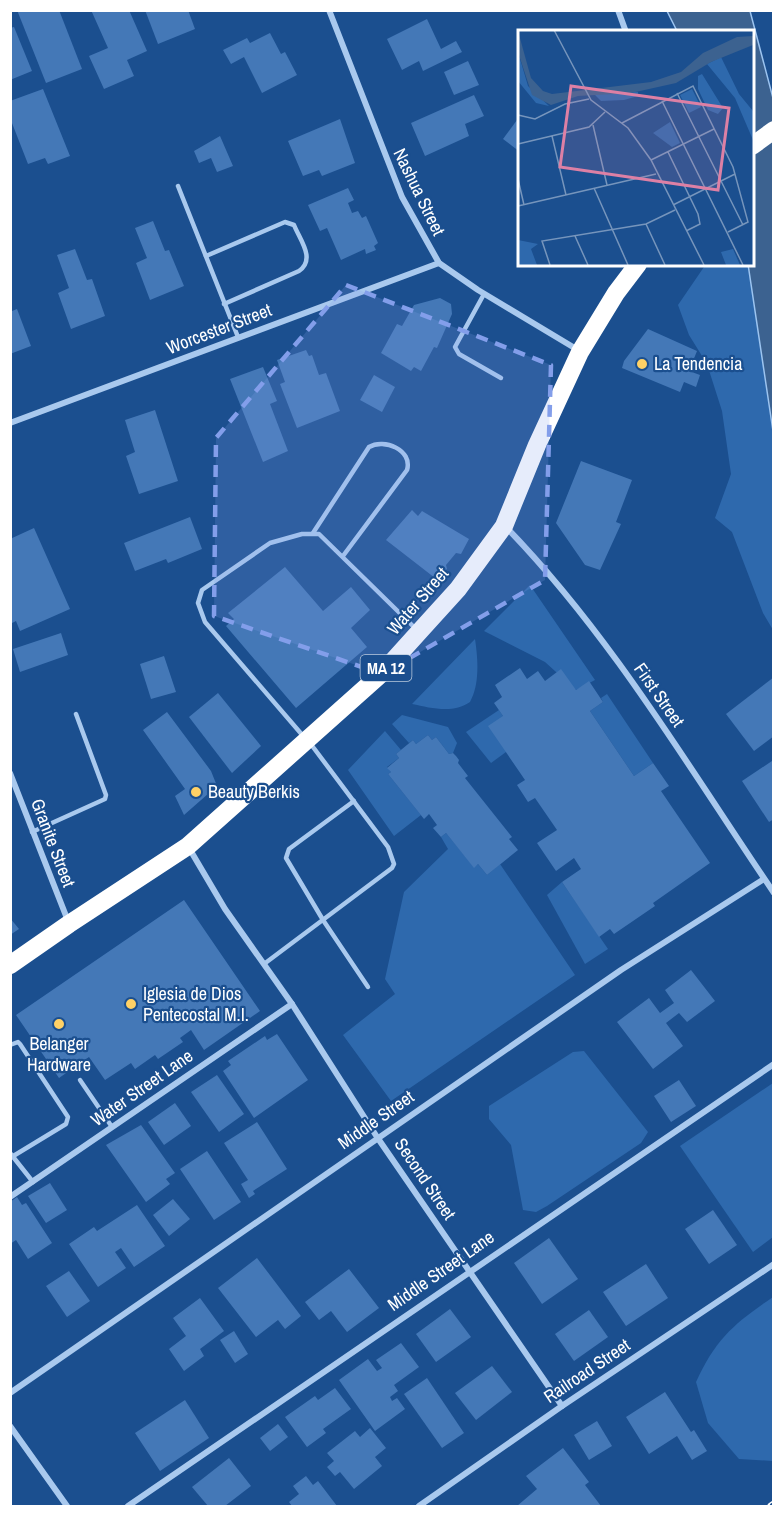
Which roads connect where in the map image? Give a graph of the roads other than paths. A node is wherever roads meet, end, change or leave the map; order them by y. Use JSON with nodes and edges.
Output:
{"nodes":[{"id":1,"x":329,"y":10,"type":"edge"},
{"id":2,"x":618,"y":10,"type":"edge"},
{"id":3,"x":625,"y":30,"type":"edge"},
{"id":4,"x":774,"y":129,"type":"edge"},
{"id":5,"x":754,"y":145,"type":"edge"},
{"id":6,"x":178,"y":186,"type":"dead end"},
{"id":7,"x":206,"y":256,"type":"junction"},
{"id":8,"x":439,"y":263,"type":"junction"},
{"id":9,"x":636,"y":266,"type":"edge"},
{"id":10,"x":484,"y":294,"type":"junction"},
{"id":11,"x":224,"y":304,"type":"junction"},
{"id":12,"x":238,"y":338,"type":"junction"},
{"id":13,"x":580,"y":352,"type":"junction"},
{"id":14,"x":501,"y":378,"type":"dead end"},
{"id":15,"x":10,"y":423,"type":"edge"},
{"id":16,"x":504,"y":526,"type":"junction"},
{"id":17,"x":314,"y":533,"type":"junction"},
{"id":18,"x":343,"y":556,"type":"junction"},
{"id":19,"x":419,"y":633,"type":"junction"},
{"id":20,"x":76,"y":714,"type":"dead end"},
{"id":21,"x":307,"y":741,"type":"junction"},
{"id":22,"x":10,"y":773,"type":"edge"},
{"id":23,"x":354,"y":801,"type":"junction"},
{"id":24,"x":32,"y":832,"type":"junction"},
{"id":25,"x":188,"y":846,"type":"junction"},
{"id":26,"x":764,"y":879,"type":"junction"},
{"id":27,"x":774,"y":893,"type":"edge"},
{"id":28,"x":323,"y":920,"type":"junction"},
{"id":29,"x":69,"y":924,"type":"junction"},
{"id":30,"x":264,"y":964,"type":"junction"},
{"id":31,"x":10,"y":966,"type":"edge"},
{"id":32,"x":368,"y":987,"type":"dead end"},
{"id":33,"x":292,"y":1004,"type":"junction"},
{"id":34,"x":10,"y":1045,"type":"edge"},
{"id":35,"x":774,"y":1064,"type":"edge"},
{"id":36,"x":80,"y":1080,"type":"dead end"},
{"id":37,"x":112,"y":1127,"type":"junction"},
{"id":38,"x":377,"y":1137,"type":"junction"},
{"id":39,"x":11,"y":1156,"type":"edge"},
{"id":40,"x":33,"y":1182,"type":"junction"},
{"id":41,"x":10,"y":1197,"type":"edge"},
{"id":42,"x":774,"y":1264,"type":"edge"},
{"id":43,"x":469,"y":1270,"type":"junction"},
{"id":44,"x":10,"y":1393,"type":"edge"},
{"id":45,"x":562,"y":1406,"type":"junction"},
{"id":46,"x":10,"y":1426,"type":"edge"},
{"id":47,"x":67,"y":1506,"type":"edge"},
{"id":48,"x":128,"y":1506,"type":"edge"},
{"id":49,"x":419,"y":1506,"type":"edge"}],
"edges":[{"from":1,"to":8,"type":"street","name":"Nashua Street"},
{"from":2,"to":3,"type":"street"},
{"from":4,"to":5,"type":"highway"},
{"from":6,"to":7,"type":"lane"},
{"from":7,"to":11,"type":"lane"},
{"from":7,"to":11,"type":"lane"},
{"from":8,"to":10,"type":"street","name":"Nashua Street"},
{"from":8,"to":12,"type":"street","name":"Worcester Street"},
{"from":9,"to":13,"type":"highway","name":"Water Street","number":"MA 12"},
{"from":10,"to":13,"type":"street","name":"Nashua Street"},
{"from":10,"to":14,"type":"lane"},
{"from":11,"to":12,"type":"lane"},
{"from":12,"to":15,"type":"street","name":"Worcester Street"},
{"from":13,"to":16,"type":"highway","name":"Water Street","number":"MA 12"},
{"from":16,"to":19,"type":"highway","name":"Water Street","number":"MA 12"},
{"from":16,"to":26,"type":"street","name":"First Street"},
{"from":17,"to":18,"type":"lane"},
{"from":17,"to":18,"type":"lane"},
{"from":17,"to":21,"type":"lane"},
{"from":18,"to":19,"type":"lane"},
{"from":19,"to":21,"type":"highway","name":"Water Street","number":"MA 12"},
{"from":20,"to":24,"type":"lane"},
{"from":21,"to":23,"type":"lane"},
{"from":21,"to":25,"type":"highway","name":"Water Street","number":"MA 12"},
{"from":22,"to":24,"type":"street","name":"Granite Street"},
{"from":23,"to":28,"type":"lane"},
{"from":23,"to":28,"type":"lane"},
{"from":24,"to":29,"type":"street","name":"Granite Street"},
{"from":25,"to":29,"type":"highway","name":"Water Street","number":"MA 12"},
{"from":25,"to":30,"type":"street","name":"Second Street"},
{"from":26,"to":27,"type":"street","name":"First Street"},
{"from":26,"to":38,"type":"street","name":"Middle Street"},
{"from":28,"to":30,"type":"lane"},
{"from":28,"to":32,"type":"lane"},
{"from":29,"to":31,"type":"highway","name":"Water Street","number":"MA 12"},
{"from":30,"to":33,"type":"street","name":"Second Street"},
{"from":33,"to":37,"type":"street","name":"Water Street Lane"},
{"from":33,"to":38,"type":"street","name":"Second Street"},
{"from":34,"to":39,"type":"lane"},
{"from":35,"to":43,"type":"street","name":"Middle Street Lane"},
{"from":36,"to":37,"type":"lane"},
{"from":37,"to":40,"type":"street","name":"Water Street Lane"},
{"from":38,"to":43,"type":"street","name":"Second Street"},
{"from":38,"to":44,"type":"street","name":"Middle Street"},
{"from":39,"to":40,"type":"lane"},
{"from":40,"to":41,"type":"street","name":"Water Street Lane"},
{"from":42,"to":45,"type":"street","name":"Railroad Street"},
{"from":43,"to":45,"type":"street","name":"Second Street"},
{"from":43,"to":48,"type":"street","name":"Middle Street Lane"},
{"from":45,"to":49,"type":"street","name":"Railroad Street"},
{"from":46,"to":47,"type":"street"}]}
